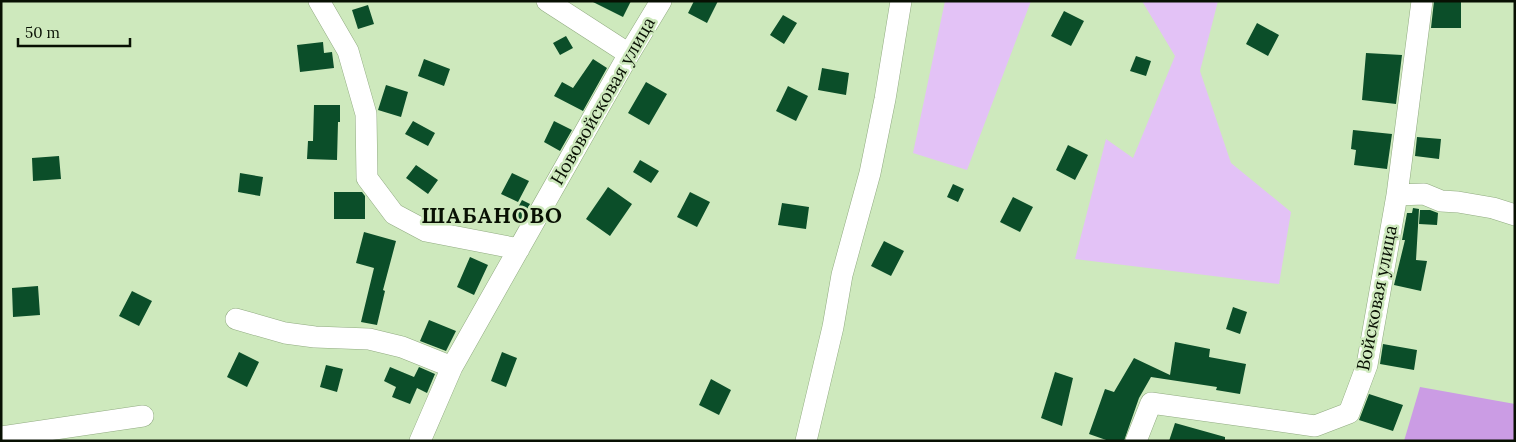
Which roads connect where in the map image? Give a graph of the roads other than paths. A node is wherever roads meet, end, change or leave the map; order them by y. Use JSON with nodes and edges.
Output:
{"nodes":[{"id":1,"x":319,"y":1,"type":"edge"},
{"id":2,"x":547,"y":1,"type":"edge"},
{"id":3,"x":661,"y":1,"type":"edge"},
{"id":4,"x":901,"y":1,"type":"edge"},
{"id":5,"x":1422,"y":1,"type":"edge"},
{"id":6,"x":629,"y":54,"type":"junction"},
{"id":7,"x":1396,"y":195,"type":"junction"},
{"id":8,"x":1515,"y":215,"type":"edge"},
{"id":9,"x":519,"y":249,"type":"junction"},
{"id":10,"x":236,"y":319,"type":"dead end"},
{"id":11,"x":452,"y":367,"type":"junction"},
{"id":12,"x":142,"y":416,"type":"dead end"},
{"id":13,"x":1,"y":437,"type":"edge"},
{"id":14,"x":420,"y":441,"type":"edge"},
{"id":15,"x":806,"y":441,"type":"edge"},
{"id":16,"x":1136,"y":441,"type":"edge"}],
"edges":[{"from":1,"to":9,"type":"street"},
{"from":2,"to":6,"type":"street"},
{"from":3,"to":6,"type":"street","name":"Нововойсковая улица"},
{"from":4,"to":15,"type":"street"},
{"from":5,"to":7,"type":"street","name":"Войсковая улица"},
{"from":6,"to":9,"type":"street","name":"Нововойсковая улица"},
{"from":7,"to":8,"type":"street"},
{"from":7,"to":16,"type":"street","name":"Войсковая улица"},
{"from":9,"to":11,"type":"street","name":"Нововойсковая улица"},
{"from":10,"to":11,"type":"street"},
{"from":11,"to":14,"type":"street","name":"Нововойсковая улица"},
{"from":12,"to":13,"type":"street"}]}
